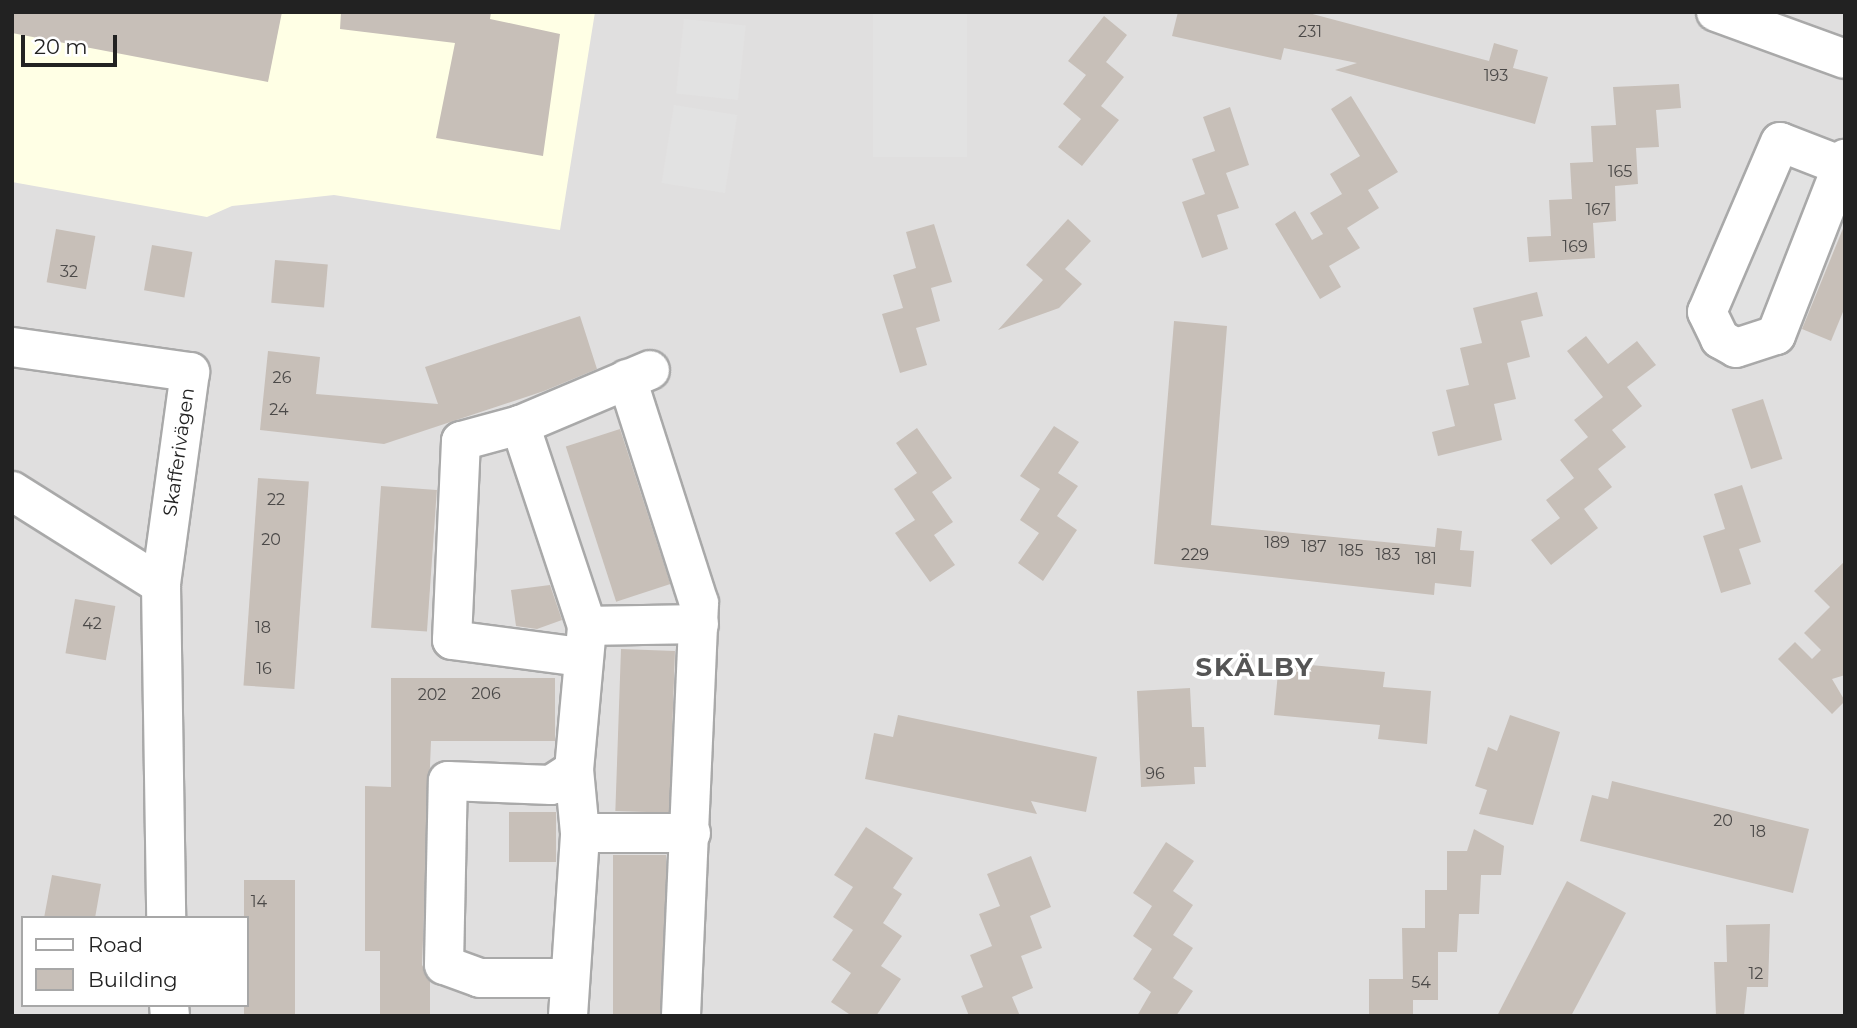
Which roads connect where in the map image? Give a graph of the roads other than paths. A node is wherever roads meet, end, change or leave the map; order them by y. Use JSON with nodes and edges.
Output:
{"nodes":[{"id":1,"x":1716,"y":12,"type":"edge"},
{"id":2,"x":1845,"y":59,"type":"edge"},
{"id":3,"x":1843,"y":163,"type":"edge"},
{"id":4,"x":12,"y":347,"type":"edge"},
{"id":5,"x":520,"y":425,"type":"junction"},
{"id":6,"x":12,"y":491,"type":"edge"},
{"id":7,"x":161,"y":585,"type":"junction"},
{"id":8,"x":699,"y":624,"type":"junction"},
{"id":9,"x":584,"y":642,"type":"junction"},
{"id":10,"x":573,"y":770,"type":"junction"},
{"id":11,"x":580,"y":833,"type":"junction"},
{"id":12,"x":691,"y":834,"type":"junction"},
{"id":13,"x":166,"y":916,"type":"edge"},
{"id":14,"x":569,"y":978,"type":"junction"},
{"id":15,"x":568,"y":1016,"type":"edge"},
{"id":16,"x":681,"y":1016,"type":"edge"}],
"edges":[{"from":1,"to":2,"type":"street"},
{"from":3,"to":3,"type":"street"},
{"from":4,"to":7,"type":"street","name":"Skafferivägen"},
{"from":5,"to":8,"type":"street"},
{"from":5,"to":9,"type":"street"},
{"from":5,"to":9,"type":"street"},
{"from":6,"to":7,"type":"street"},
{"from":7,"to":13,"type":"street","name":"Skafferivägen"},
{"from":8,"to":9,"type":"street"},
{"from":8,"to":12,"type":"street"},
{"from":9,"to":10,"type":"street"},
{"from":10,"to":11,"type":"street"},
{"from":10,"to":14,"type":"street"},
{"from":11,"to":12,"type":"street"},
{"from":11,"to":14,"type":"street"},
{"from":12,"to":16,"type":"street"},
{"from":14,"to":15,"type":"street"}]}
